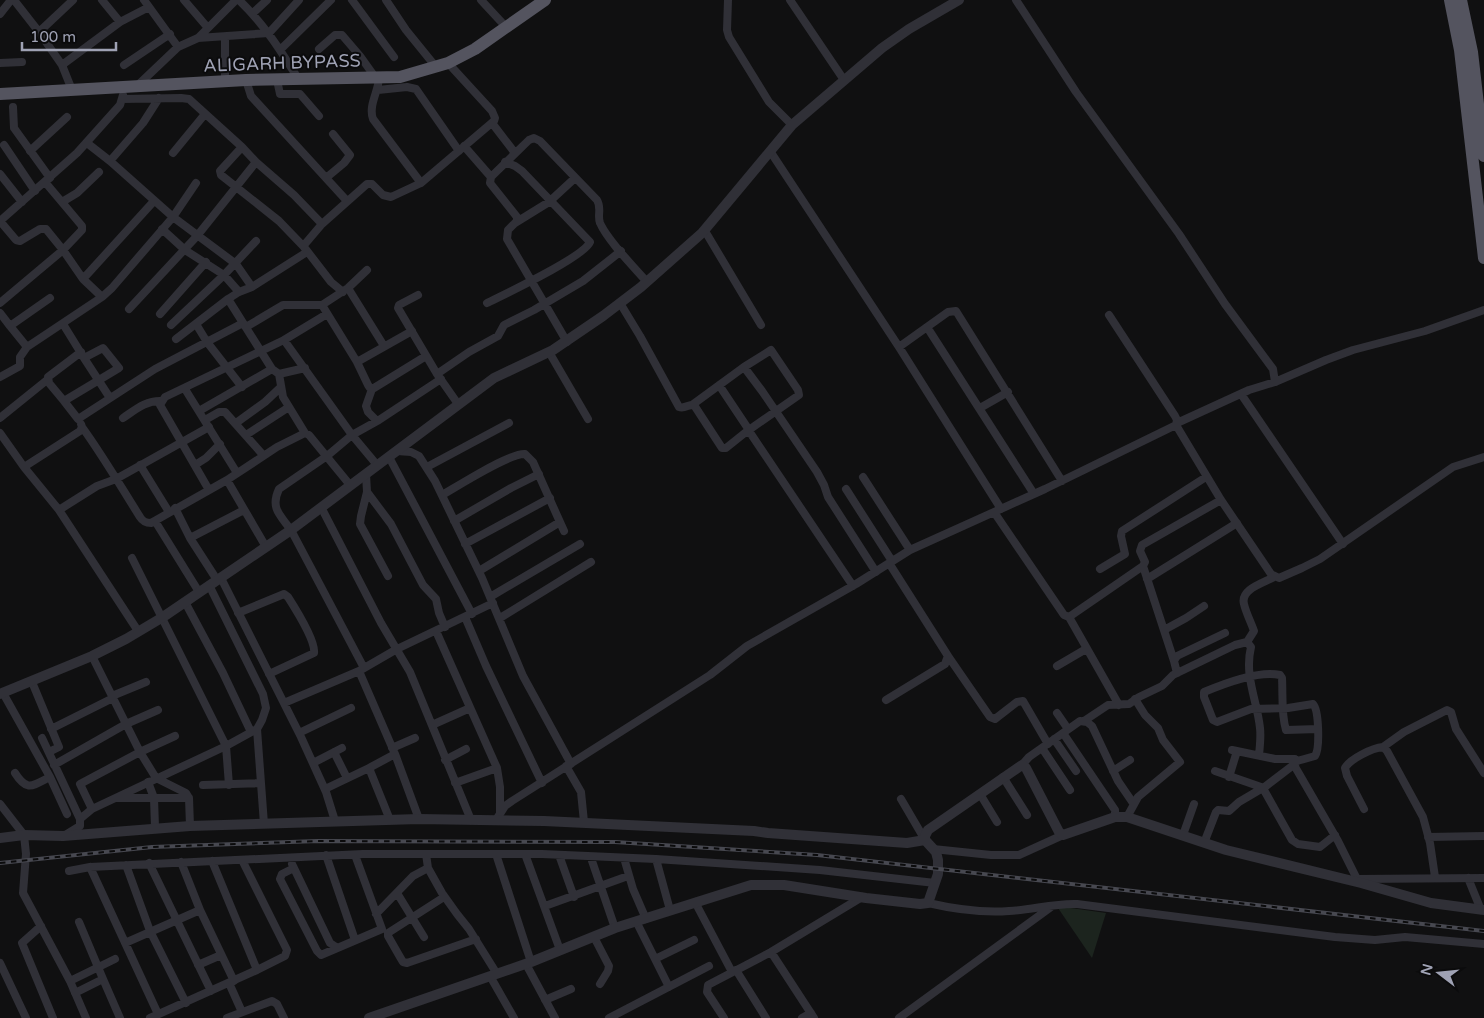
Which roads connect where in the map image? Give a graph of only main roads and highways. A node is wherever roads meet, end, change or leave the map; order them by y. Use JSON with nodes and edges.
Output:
{"nodes":[{"id":1,"x":545,"y":0,"type":"edge"},
{"id":2,"x":1450,"y":0,"type":"edge"},
{"id":3,"x":1461,"y":0,"type":"edge"},
{"id":4,"x":0,"y":94,"type":"edge"},
{"id":5,"x":1484,"y":156,"type":"edge"},
{"id":6,"x":1484,"y":258,"type":"edge"}],
"edges":[{"from":1,"to":4,"type":"highway","name":"ALIGARH BYPASS"},
{"from":2,"to":6,"type":"highway"},
{"from":3,"to":5,"type":"highway"}]}
